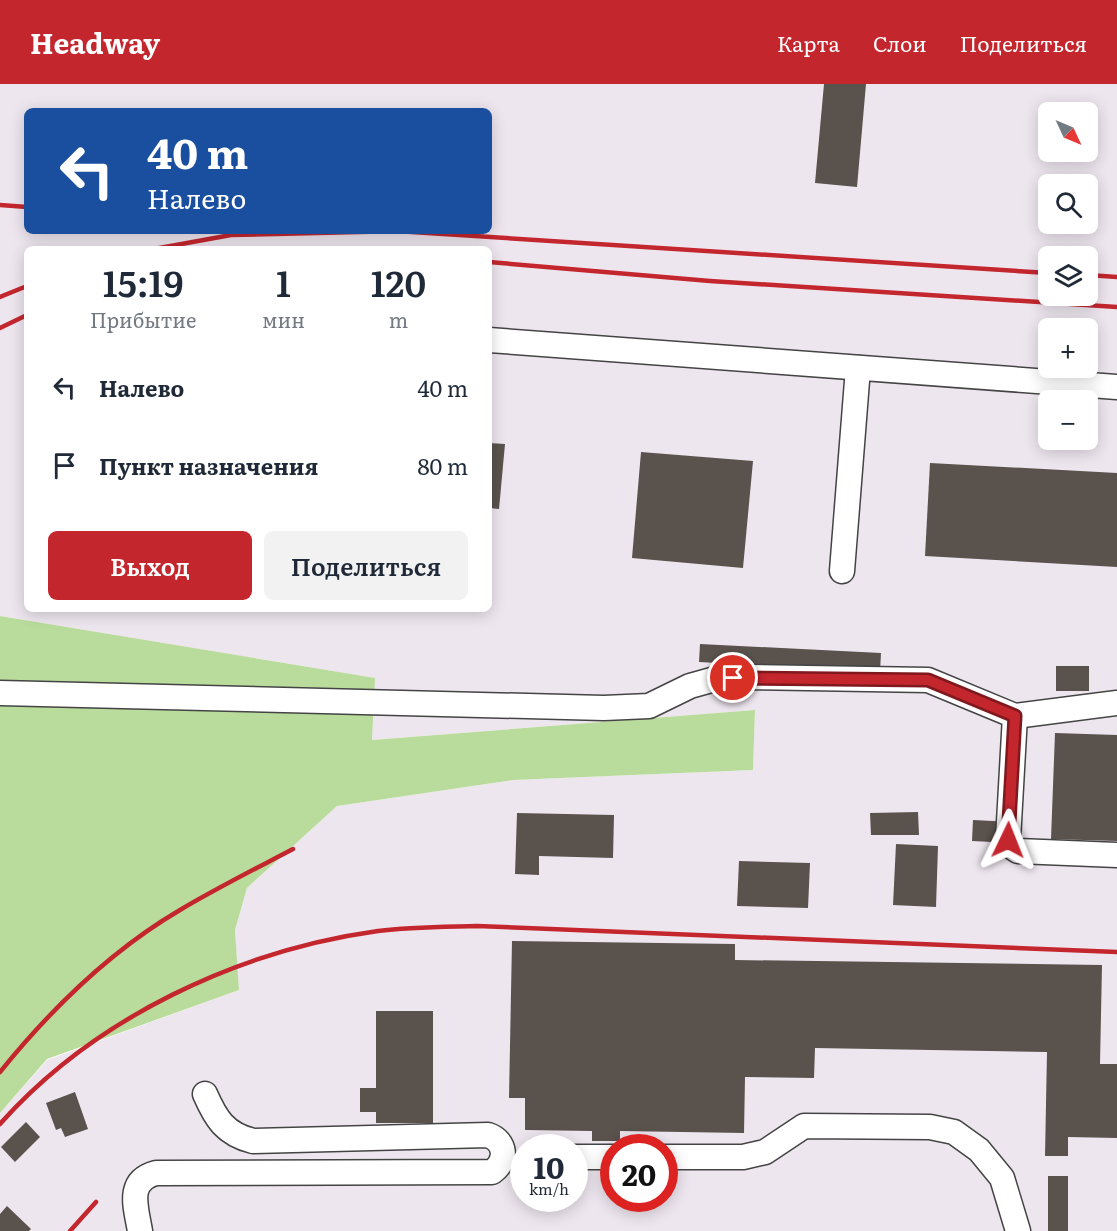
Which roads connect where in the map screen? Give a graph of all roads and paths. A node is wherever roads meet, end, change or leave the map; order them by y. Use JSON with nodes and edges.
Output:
{"nodes":[{"id":1,"x":492,"y":340,"type":"edge"},
{"id":2,"x":858,"y":368,"type":"junction"},
{"id":3,"x":1117,"y":387,"type":"edge"},
{"id":4,"x":842,"y":571,"type":"dead end"},
{"id":5,"x":0,"y":693,"type":"edge"},
{"id":6,"x":1117,"y":703,"type":"edge"},
{"id":7,"x":1015,"y":716,"type":"junction"},
{"id":8,"x":1117,"y":855,"type":"edge"},
{"id":9,"x":205,"y":1094,"type":"dead end"},
{"id":10,"x":510,"y":1154,"type":"edge"},
{"id":11,"x":678,"y":1157,"type":"edge"},
{"id":12,"x":510,"y":1159,"type":"edge"},
{"id":13,"x":140,"y":1231,"type":"edge"},
{"id":14,"x":1018,"y":1231,"type":"edge"}],
"edges":[{"from":1,"to":2,"type":"lane"},
{"from":2,"to":3,"type":"lane"},
{"from":2,"to":4,"type":"lane"},
{"from":5,"to":7,"type":"lane"},
{"from":6,"to":7,"type":"lane"},
{"from":7,"to":8,"type":"lane"},
{"from":9,"to":10,"type":"lane"},
{"from":11,"to":14,"type":"lane"},
{"from":12,"to":13,"type":"lane"}]}
